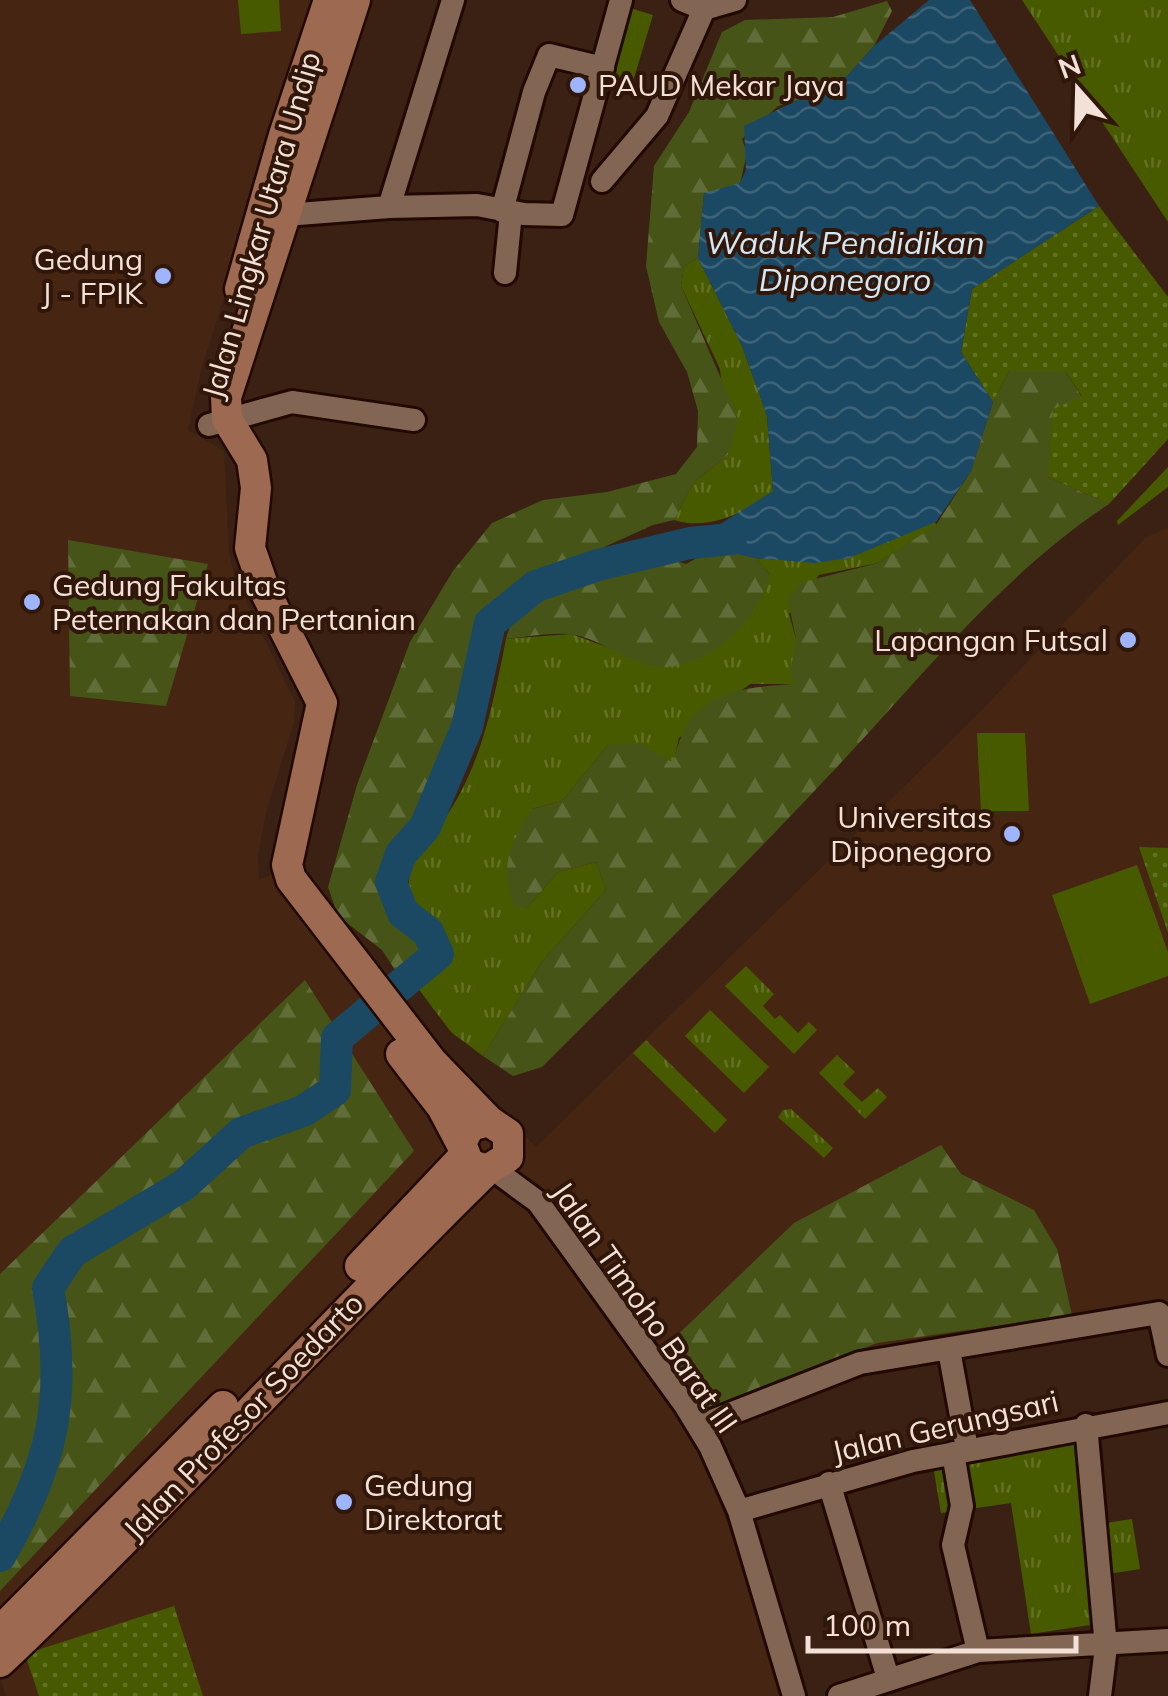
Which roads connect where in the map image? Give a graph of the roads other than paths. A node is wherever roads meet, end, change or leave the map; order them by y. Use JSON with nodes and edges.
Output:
{"nodes":[{"id":1,"x":329,"y":0,"type":"edge"},
{"id":2,"x":355,"y":0,"type":"edge"},
{"id":3,"x":453,"y":0,"type":"edge"},
{"id":4,"x":621,"y":0,"type":"edge"},
{"id":5,"x":735,"y":0,"type":"edge"},
{"id":6,"x":690,"y":2,"type":"edge"},
{"id":7,"x":602,"y":68,"type":"junction"},
{"id":8,"x":602,"y":180,"type":"dead end"},
{"id":9,"x":389,"y":207,"type":"junction"},
{"id":10,"x":507,"y":212,"type":"junction"},
{"id":11,"x":285,"y":215,"type":"junction"},
{"id":12,"x":505,"y":273,"type":"dead end"},
{"id":13,"x":414,"y":420,"type":"dead end"},
{"id":14,"x":218,"y":422,"type":"junction"},
{"id":15,"x":427,"y":1072,"type":"junction"},
{"id":16,"x":488,"y":1163,"type":"junction"},
{"id":17,"x":1163,"y":1312,"type":"edge"},
{"id":18,"x":949,"y":1350,"type":"junction"},
{"id":19,"x":1168,"y":1355,"type":"edge"},
{"id":20,"x":1168,"y":1413,"type":"edge"},
{"id":21,"x":1086,"y":1425,"type":"junction"},
{"id":22,"x":699,"y":1426,"type":"junction"},
{"id":23,"x":960,"y":1451,"type":"junction"},
{"id":24,"x":828,"y":1483,"type":"junction"},
{"id":25,"x":739,"y":1510,"type":"junction"},
{"id":26,"x":0,"y":1631,"type":"edge"},
{"id":27,"x":1168,"y":1640,"type":"edge"},
{"id":28,"x":1106,"y":1647,"type":"junction"},
{"id":29,"x":978,"y":1651,"type":"junction"},
{"id":30,"x":0,"y":1662,"type":"edge"},
{"id":31,"x":888,"y":1678,"type":"junction"},
{"id":32,"x":794,"y":1696,"type":"edge"},
{"id":33,"x":838,"y":1696,"type":"edge"},
{"id":34,"x":1100,"y":1696,"type":"edge"}],
"edges":[{"from":1,"to":14,"type":"street","name":"Jalan Lingkar Utara Undip"},
{"from":2,"to":11,"type":"street","name":"Jalan Lingkar Utara Undip"},
{"from":3,"to":9,"type":"street"},
{"from":4,"to":7,"type":"street"},
{"from":5,"to":6,"type":"street"},
{"from":6,"to":8,"type":"street"},
{"from":7,"to":10,"type":"street"},
{"from":7,"to":10,"type":"street"},
{"from":9,"to":10,"type":"street"},
{"from":9,"to":11,"type":"street"},
{"from":10,"to":12,"type":"street"},
{"from":11,"to":14,"type":"street","name":"Jalan Lingkar Utara Undip"},
{"from":13,"to":14,"type":"street"},
{"from":14,"to":15,"type":"street","name":"Jalan Lingkar Utara Undip"},
{"from":15,"to":16,"type":"street","name":"Jalan Lingkar Utara Undip"},
{"from":15,"to":16,"type":"street","name":"Jalan Lingkar Utara Undip"},
{"from":16,"to":22,"type":"street","name":"Jalan Timoho Barat III"},
{"from":16,"to":26,"type":"street","name":"Jalan Profesor Soedarto"},
{"from":16,"to":30,"type":"street","name":"Jalan Profesor Soedarto"},
{"from":17,"to":18,"type":"street"},
{"from":17,"to":19,"type":"street"},
{"from":18,"to":22,"type":"street"},
{"from":18,"to":23,"type":"street"},
{"from":20,"to":21,"type":"street","name":"Jalan Gerungsari"},
{"from":21,"to":23,"type":"street","name":"Jalan Gerungsari"},
{"from":21,"to":28,"type":"street"},
{"from":22,"to":25,"type":"street","name":"Jalan Timoho Barat III"},
{"from":23,"to":24,"type":"street","name":"Jalan Gerungsari"},
{"from":23,"to":29,"type":"street"},
{"from":24,"to":25,"type":"street","name":"Jalan Gerungsari"},
{"from":24,"to":31,"type":"street"},
{"from":25,"to":32,"type":"street","name":"Jalan Timoho Barat III"},
{"from":27,"to":28,"type":"street"},
{"from":28,"to":29,"type":"street"},
{"from":28,"to":34,"type":"street"},
{"from":29,"to":31,"type":"street"},
{"from":31,"to":33,"type":"street"}]}
